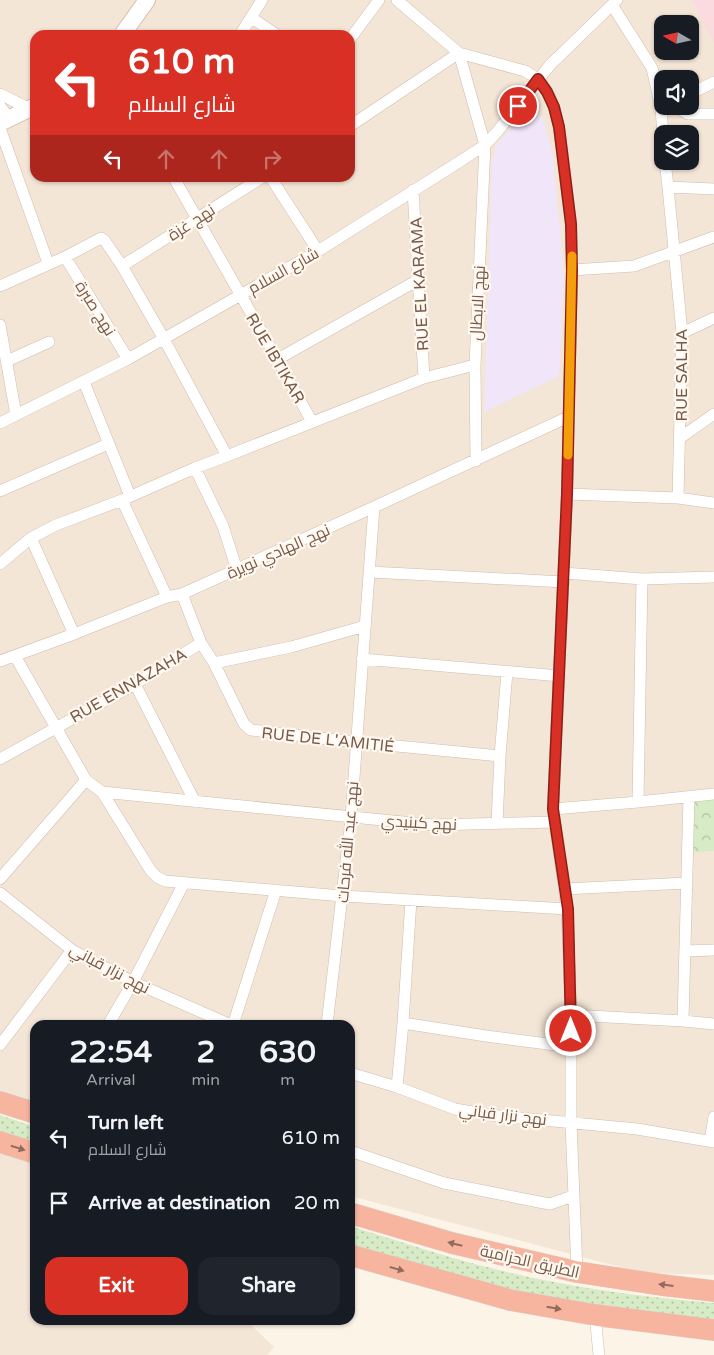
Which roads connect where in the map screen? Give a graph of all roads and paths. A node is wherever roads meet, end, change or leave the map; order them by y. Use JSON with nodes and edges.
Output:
{"nodes":[{"id":1,"x":262,"y":0,"type":"edge"},
{"id":2,"x":379,"y":0,"type":"edge"},
{"id":3,"x":397,"y":0,"type":"edge"},
{"id":4,"x":142,"y":3,"type":"edge"},
{"id":5,"x":614,"y":3,"type":"edge"},
{"id":6,"x":252,"y":18,"type":"junction"},
{"id":7,"x":125,"y":30,"type":"edge"},
{"id":8,"x":244,"y":30,"type":"edge"},
{"id":9,"x":270,"y":30,"type":"edge"},
{"id":10,"x":355,"y":32,"type":"edge"},
{"id":11,"x":459,"y":53,"type":"junction"},
{"id":12,"x":654,"y":75,"type":"edge"},
{"id":13,"x":538,"y":79,"type":"junction"},
{"id":14,"x":714,"y":82,"type":"edge"},
{"id":15,"x":699,"y":90,"type":"edge"},
{"id":16,"x":0,"y":94,"type":"edge"},
{"id":17,"x":30,"y":107,"type":"edge"},
{"id":18,"x":30,"y":109,"type":"edge"},
{"id":19,"x":699,"y":114,"type":"edge"},
{"id":20,"x":714,"y":114,"type":"edge"},
{"id":21,"x":2,"y":119,"type":"edge"},
{"id":22,"x":355,"y":123,"type":"edge"},
{"id":23,"x":484,"y":145,"type":"junction"},
{"id":24,"x":667,"y":170,"type":"edge"},
{"id":25,"x":176,"y":182,"type":"edge"},
{"id":26,"x":255,"y":182,"type":"edge"},
{"id":27,"x":274,"y":182,"type":"edge"},
{"id":28,"x":668,"y":187,"type":"junction"},
{"id":29,"x":714,"y":189,"type":"edge"},
{"id":30,"x":413,"y":190,"type":"junction"},
{"id":31,"x":197,"y":218,"type":"junction"},
{"id":32,"x":714,"y":237,"type":"edge"},
{"id":33,"x":318,"y":251,"type":"junction"},
{"id":34,"x":675,"y":252,"type":"junction"},
{"id":35,"x":65,"y":257,"type":"junction"},
{"id":36,"x":48,"y":263,"type":"junction"},
{"id":37,"x":122,"y":266,"type":"junction"},
{"id":38,"x":572,"y":270,"type":"junction"},
{"id":39,"x":418,"y":280,"type":"junction"},
{"id":40,"x":0,"y":286,"type":"edge"},
{"id":41,"x":239,"y":295,"type":"junction"},
{"id":42,"x":714,"y":318,"type":"edge"},
{"id":43,"x":0,"y":325,"type":"edge"},
{"id":44,"x":682,"y":333,"type":"junction"},
{"id":45,"x":164,"y":339,"type":"junction"},
{"id":46,"x":49,"y":342,"type":"dead end"},
{"id":47,"x":128,"y":359,"type":"junction"},
{"id":48,"x":278,"y":359,"type":"junction"},
{"id":49,"x":7,"y":361,"type":"junction"},
{"id":50,"x":475,"y":365,"type":"junction"},
{"id":51,"x":424,"y":378,"type":"junction"},
{"id":52,"x":84,"y":382,"type":"junction"},
{"id":53,"x":714,"y":414,"type":"edge"},
{"id":54,"x":16,"y":415,"type":"junction"},
{"id":55,"x":568,"y":417,"type":"junction"},
{"id":56,"x":312,"y":422,"type":"junction"},
{"id":57,"x":0,"y":423,"type":"edge"},
{"id":58,"x":680,"y":438,"type":"junction"},
{"id":59,"x":108,"y":444,"type":"junction"},
{"id":60,"x":227,"y":456,"type":"junction"},
{"id":61,"x":476,"y":461,"type":"junction"},
{"id":62,"x":195,"y":468,"type":"junction"},
{"id":63,"x":0,"y":491,"type":"edge"},
{"id":64,"x":567,"y":494,"type":"junction"},
{"id":65,"x":126,"y":498,"type":"junction"},
{"id":66,"x":678,"y":498,"type":"junction"},
{"id":67,"x":714,"y":502,"type":"edge"},
{"id":68,"x":374,"y":507,"type":"junction"},
{"id":69,"x":31,"y":538,"type":"junction"},
{"id":70,"x":0,"y":564,"type":"edge"},
{"id":71,"x":237,"y":570,"type":"junction"},
{"id":72,"x":370,"y":572,"type":"junction"},
{"id":73,"x":714,"y":577,"type":"edge"},
{"id":74,"x":564,"y":578,"type":"junction"},
{"id":75,"x":642,"y":579,"type":"junction"},
{"id":76,"x":182,"y":594,"type":"junction"},
{"id":77,"x":167,"y":597,"type":"junction"},
{"id":78,"x":365,"y":626,"type":"junction"},
{"id":79,"x":74,"y":634,"type":"junction"},
{"id":80,"x":201,"y":643,"type":"junction"},
{"id":81,"x":15,"y":656,"type":"junction"},
{"id":82,"x":362,"y":659,"type":"junction"},
{"id":83,"x":0,"y":661,"type":"edge"},
{"id":84,"x":214,"y":664,"type":"junction"},
{"id":85,"x":507,"y":672,"type":"junction"},
{"id":86,"x":560,"y":676,"type":"junction"},
{"id":87,"x":135,"y":684,"type":"junction"},
{"id":88,"x":55,"y":727,"type":"junction"},
{"id":89,"x":356,"y":742,"type":"junction"},
{"id":90,"x":500,"y":756,"type":"junction"},
{"id":91,"x":0,"y":759,"type":"edge"},
{"id":92,"x":86,"y":780,"type":"junction"},
{"id":93,"x":102,"y":792,"type":"junction"},
{"id":94,"x":714,"y":794,"type":"edge"},
{"id":95,"x":689,"y":797,"type":"junction"},
{"id":96,"x":195,"y":802,"type":"junction"},
{"id":97,"x":638,"y":802,"type":"junction"},
{"id":98,"x":553,"y":809,"type":"junction"},
{"id":99,"x":351,"y":818,"type":"junction"},
{"id":100,"x":554,"y":822,"type":"junction"},
{"id":101,"x":497,"y":824,"type":"junction"},
{"id":102,"x":0,"y":879,"type":"edge"},
{"id":103,"x":687,"y":882,"type":"junction"},
{"id":104,"x":184,"y":883,"type":"junction"},
{"id":105,"x":564,"y":889,"type":"junction"},
{"id":106,"x":276,"y":890,"type":"junction"},
{"id":107,"x":0,"y":893,"type":"edge"},
{"id":108,"x":343,"y":896,"type":"junction"},
{"id":109,"x":411,"y":900,"type":"junction"},
{"id":110,"x":568,"y":909,"type":"junction"},
{"id":111,"x":72,"y":950,"type":"junction"},
{"id":112,"x":686,"y":950,"type":"junction"},
{"id":113,"x":714,"y":950,"type":"edge"},
{"id":114,"x":133,"y":982,"type":"junction"},
{"id":115,"x":571,"y":1014,"type":"junction"},
{"id":116,"x":111,"y":1020,"type":"edge"},
{"id":117,"x":220,"y":1020,"type":"edge"},
{"id":118,"x":234,"y":1020,"type":"edge"},
{"id":119,"x":328,"y":1020,"type":"edge"},
{"id":120,"x":683,"y":1021,"type":"junction"},
{"id":121,"x":403,"y":1023,"type":"junction"},
{"id":122,"x":714,"y":1024,"type":"edge"},
{"id":123,"x":0,"y":1045,"type":"edge"},
{"id":124,"x":571,"y":1047,"type":"junction"},
{"id":125,"x":355,"y":1074,"type":"edge"},
{"id":126,"x":397,"y":1087,"type":"junction"},
{"id":127,"x":0,"y":1102,"type":"edge"},
{"id":128,"x":30,"y":1111,"type":"edge"},
{"id":129,"x":714,"y":1118,"type":"edge"},
{"id":130,"x":571,"y":1122,"type":"junction"},
{"id":131,"x":712,"y":1141,"type":"edge"},
{"id":132,"x":0,"y":1142,"type":"edge"},
{"id":133,"x":30,"y":1151,"type":"edge"},
{"id":134,"x":355,"y":1153,"type":"edge"},
{"id":135,"x":573,"y":1196,"type":"junction"},
{"id":136,"x":355,"y":1214,"type":"edge"},
{"id":137,"x":355,"y":1256,"type":"edge"},
{"id":138,"x":576,"y":1272,"type":"junction"},
{"id":139,"x":714,"y":1291,"type":"edge"},
{"id":140,"x":595,"y":1315,"type":"junction"},
{"id":141,"x":714,"y":1330,"type":"edge"},
{"id":142,"x":599,"y":1355,"type":"edge"}],
"edges":[{"from":1,"to":6,"type":"street"},
{"from":2,"to":10,"type":"street"},
{"from":3,"to":11,"type":"street"},
{"from":4,"to":7,"type":"main road"},
{"from":5,"to":12,"type":"street"},
{"from":5,"to":13,"type":"street","name":"شارع السلام"},
{"from":6,"to":8,"type":"street"},
{"from":6,"to":9,"type":"street"},
{"from":11,"to":13,"type":"street"},
{"from":11,"to":22,"type":"street"},
{"from":11,"to":23,"type":"street","name":"نهج الابطال"},
{"from":13,"to":23,"type":"street","name":"شارع السلام"},
{"from":13,"to":38,"type":"street"},
{"from":14,"to":15,"type":"street"},
{"from":16,"to":17,"type":"street"},
{"from":18,"to":21,"type":"main road"},
{"from":19,"to":20,"type":"street"},
{"from":21,"to":36,"type":"street"},
{"from":23,"to":30,"type":"street","name":"شارع السلام"},
{"from":23,"to":50,"type":"street","name":"نهج الابطال"},
{"from":24,"to":28,"type":"street","name":"RUE SALHA"},
{"from":25,"to":31,"type":"street","name":"RUE IBTIKAR"},
{"from":26,"to":31,"type":"street","name":"نهج غزة"},
{"from":27,"to":33,"type":"street"},
{"from":28,"to":29,"type":"street"},
{"from":28,"to":34,"type":"street","name":"RUE SALHA"},
{"from":30,"to":33,"type":"street","name":"شارع السلام"},
{"from":30,"to":39,"type":"street","name":"RUE EL KARAMA"},
{"from":31,"to":37,"type":"street","name":"نهج غزة"},
{"from":31,"to":41,"type":"street","name":"RUE IBTIKAR"},
{"from":32,"to":34,"type":"street"},
{"from":33,"to":41,"type":"street","name":"شارع السلام"},
{"from":34,"to":38,"type":"street"},
{"from":34,"to":44,"type":"street","name":"RUE SALHA"},
{"from":35,"to":36,"type":"street"},
{"from":35,"to":37,"type":"street"},
{"from":35,"to":47,"type":"street","name":"نهج صبرة"},
{"from":36,"to":40,"type":"street"},
{"from":37,"to":45,"type":"street"},
{"from":38,"to":55,"type":"street"},
{"from":39,"to":48,"type":"street"},
{"from":39,"to":51,"type":"street","name":"RUE EL KARAMA"},
{"from":41,"to":45,"type":"street","name":"شارع السلام"},
{"from":41,"to":48,"type":"street","name":"RUE IBTIKAR"},
{"from":42,"to":44,"type":"street"},
{"from":43,"to":49,"type":"street"},
{"from":44,"to":58,"type":"street","name":"RUE SALHA"},
{"from":45,"to":47,"type":"street","name":"شارع السلام"},
{"from":45,"to":60,"type":"street"},
{"from":46,"to":49,"type":"street"},
{"from":47,"to":52,"type":"street","name":"شارع السلام"},
{"from":48,"to":56,"type":"street","name":"RUE IBTIKAR"},
{"from":49,"to":54,"type":"street"},
{"from":50,"to":51,"type":"street"},
{"from":50,"to":61,"type":"street","name":"نهج الابطال"},
{"from":51,"to":56,"type":"street"},
{"from":52,"to":54,"type":"street","name":"شارع السلام"},
{"from":52,"to":59,"type":"street"},
{"from":53,"to":58,"type":"street"},
{"from":54,"to":57,"type":"street","name":"شارع السلام"},
{"from":55,"to":61,"type":"street"},
{"from":55,"to":64,"type":"street"},
{"from":56,"to":60,"type":"street"},
{"from":58,"to":66,"type":"street","name":"RUE SALHA"},
{"from":59,"to":63,"type":"street"},
{"from":59,"to":65,"type":"street"},
{"from":60,"to":62,"type":"street"},
{"from":61,"to":68,"type":"street","name":"نهج الهادي نويرة"},
{"from":62,"to":65,"type":"street"},
{"from":62,"to":71,"type":"street"},
{"from":64,"to":66,"type":"street"},
{"from":64,"to":74,"type":"street"},
{"from":65,"to":69,"type":"street"},
{"from":65,"to":77,"type":"street"},
{"from":66,"to":67,"type":"street"},
{"from":68,"to":71,"type":"street","name":"نهج الهادي نويرة"},
{"from":68,"to":72,"type":"street","name":"نهج عبد الله فرحات"},
{"from":69,"to":70,"type":"street"},
{"from":69,"to":79,"type":"street"},
{"from":71,"to":76,"type":"street","name":"نهج الهادي نويرة"},
{"from":72,"to":74,"type":"street"},
{"from":72,"to":78,"type":"street","name":"نهج عبد الله فرحات"},
{"from":73,"to":75,"type":"street"},
{"from":74,"to":75,"type":"street"},
{"from":74,"to":86,"type":"street"},
{"from":75,"to":97,"type":"street"},
{"from":76,"to":77,"type":"street"},
{"from":76,"to":80,"type":"street","name":"RUE DE L'AMITIÉ"},
{"from":77,"to":79,"type":"street"},
{"from":78,"to":82,"type":"street","name":"نهج عبد الله فرحات"},
{"from":78,"to":84,"type":"street"},
{"from":79,"to":81,"type":"street"},
{"from":80,"to":84,"type":"street","name":"RUE DE L'AMITIÉ"},
{"from":80,"to":87,"type":"street","name":"RUE ENNAZAHA"},
{"from":81,"to":83,"type":"street"},
{"from":81,"to":88,"type":"street"},
{"from":82,"to":85,"type":"street"},
{"from":82,"to":89,"type":"street","name":"نهج عبد الله فرحات"},
{"from":84,"to":89,"type":"street","name":"RUE DE L'AMITIÉ"},
{"from":85,"to":86,"type":"street"},
{"from":85,"to":90,"type":"street"},
{"from":86,"to":98,"type":"street"},
{"from":87,"to":88,"type":"street","name":"RUE ENNAZAHA"},
{"from":87,"to":96,"type":"street"},
{"from":88,"to":91,"type":"street","name":"RUE ENNAZAHA"},
{"from":88,"to":92,"type":"street"},
{"from":89,"to":90,"type":"street","name":"RUE DE L'AMITIÉ"},
{"from":89,"to":99,"type":"street","name":"نهج عبد الله فرحات"},
{"from":90,"to":101,"type":"street"},
{"from":92,"to":93,"type":"street"},
{"from":92,"to":102,"type":"street"},
{"from":93,"to":96,"type":"street","name":"نهج كينيدي"},
{"from":93,"to":104,"type":"street"},
{"from":94,"to":95,"type":"street"},
{"from":95,"to":97,"type":"street"},
{"from":95,"to":103,"type":"street"},
{"from":96,"to":99,"type":"street","name":"نهج كينيدي"},
{"from":97,"to":98,"type":"street"},
{"from":98,"to":100,"type":"street"},
{"from":99,"to":101,"type":"street","name":"نهج كينيدي"},
{"from":99,"to":108,"type":"street","name":"نهج عبد الله فرحات"},
{"from":100,"to":101,"type":"street","name":"نهج كينيدي"},
{"from":100,"to":105,"type":"street"},
{"from":103,"to":105,"type":"street"},
{"from":103,"to":112,"type":"street"},
{"from":104,"to":106,"type":"street"},
{"from":104,"to":114,"type":"street"},
{"from":105,"to":110,"type":"street"},
{"from":106,"to":108,"type":"street"},
{"from":106,"to":118,"type":"street"},
{"from":107,"to":111,"type":"street","name":"نهج نزار قباني"},
{"from":108,"to":109,"type":"street"},
{"from":108,"to":119,"type":"street","name":"نهج عبد الله فرحات"},
{"from":109,"to":110,"type":"street"},
{"from":109,"to":121,"type":"street"},
{"from":110,"to":115,"type":"street"},
{"from":111,"to":114,"type":"street","name":"نهج نزار قباني"},
{"from":111,"to":123,"type":"street"},
{"from":112,"to":113,"type":"street"},
{"from":112,"to":120,"type":"street"},
{"from":114,"to":116,"type":"street"},
{"from":114,"to":117,"type":"street","name":"نهج نزار قباني"},
{"from":115,"to":120,"type":"street"},
{"from":115,"to":124,"type":"street"},
{"from":120,"to":122,"type":"street"},
{"from":121,"to":124,"type":"street"},
{"from":121,"to":126,"type":"street"},
{"from":124,"to":130,"type":"street"},
{"from":125,"to":126,"type":"street","name":"نهج نزار قباني"},
{"from":126,"to":130,"type":"street","name":"نهج نزار قباني"},
{"from":127,"to":128,"type":"highway"},
{"from":129,"to":131,"type":"street"},
{"from":130,"to":131,"type":"street","name":"نهج نزار قباني"},
{"from":130,"to":135,"type":"street"},
{"from":132,"to":133,"type":"highway","one_way":true},
{"from":134,"to":135,"type":"street"},
{"from":135,"to":138,"type":"street"},
{"from":138,"to":136,"type":"highway","name":"الطريق الحزامية","one_way":true},
{"from":137,"to":140,"type":"highway","one_way":true},
{"from":139,"to":138,"type":"highway","name":"الطريق الحزامية","one_way":true},
{"from":140,"to":141,"type":"highway"},
{"from":140,"to":142,"type":"street"}]}
